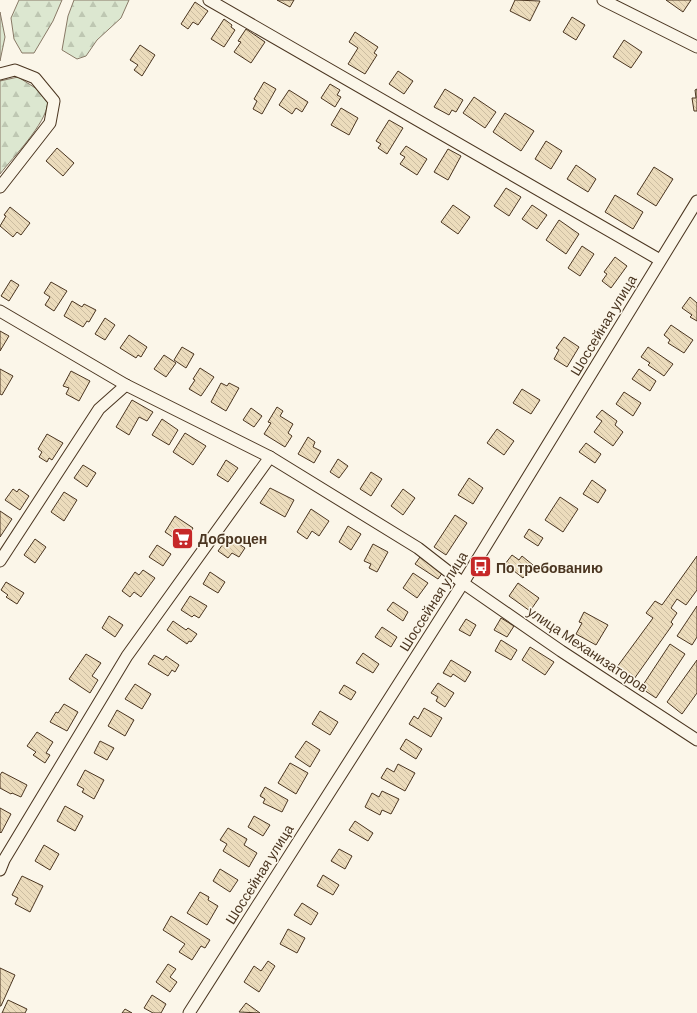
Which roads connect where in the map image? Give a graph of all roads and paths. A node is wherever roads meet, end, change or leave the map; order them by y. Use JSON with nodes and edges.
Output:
{"nodes":[{"id":1,"x":209,"y":0,"type":"edge"},
{"id":2,"x":602,"y":0,"type":"edge"},
{"id":3,"x":697,"y":47,"type":"edge"},
{"id":4,"x":0,"y":74,"type":"edge"},
{"id":5,"x":0,"y":187,"type":"edge"},
{"id":6,"x":697,"y":201,"type":"edge"},
{"id":7,"x":660,"y":260,"type":"junction"},
{"id":8,"x":1,"y":314,"type":"edge"},
{"id":9,"x":126,"y":385,"type":"junction"},
{"id":10,"x":270,"y":458,"type":"junction"},
{"id":11,"x":0,"y":561,"type":"edge"},
{"id":12,"x":463,"y":583,"type":"junction"},
{"id":13,"x":697,"y":740,"type":"edge"},
{"id":14,"x":1,"y":862,"type":"edge"},
{"id":15,"x":189,"y":1013,"type":"edge"}],
"edges":[{"from":1,"to":7,"type":"street"},
{"from":2,"to":3,"type":"street"},
{"from":4,"to":5,"type":"street"},
{"from":6,"to":7,"type":"street","name":"Шоссейная улица"},
{"from":7,"to":12,"type":"street","name":"Шоссейная улица"},
{"from":8,"to":9,"type":"street","name":"улица Механизаторов"},
{"from":9,"to":10,"type":"street","name":"улица Механизаторов"},
{"from":9,"to":11,"type":"street"},
{"from":10,"to":12,"type":"street","name":"улица Механизаторов"},
{"from":10,"to":14,"type":"street"},
{"from":12,"to":13,"type":"street","name":"улица Механизаторов"},
{"from":12,"to":15,"type":"street","name":"Шоссейная улица"}]}
